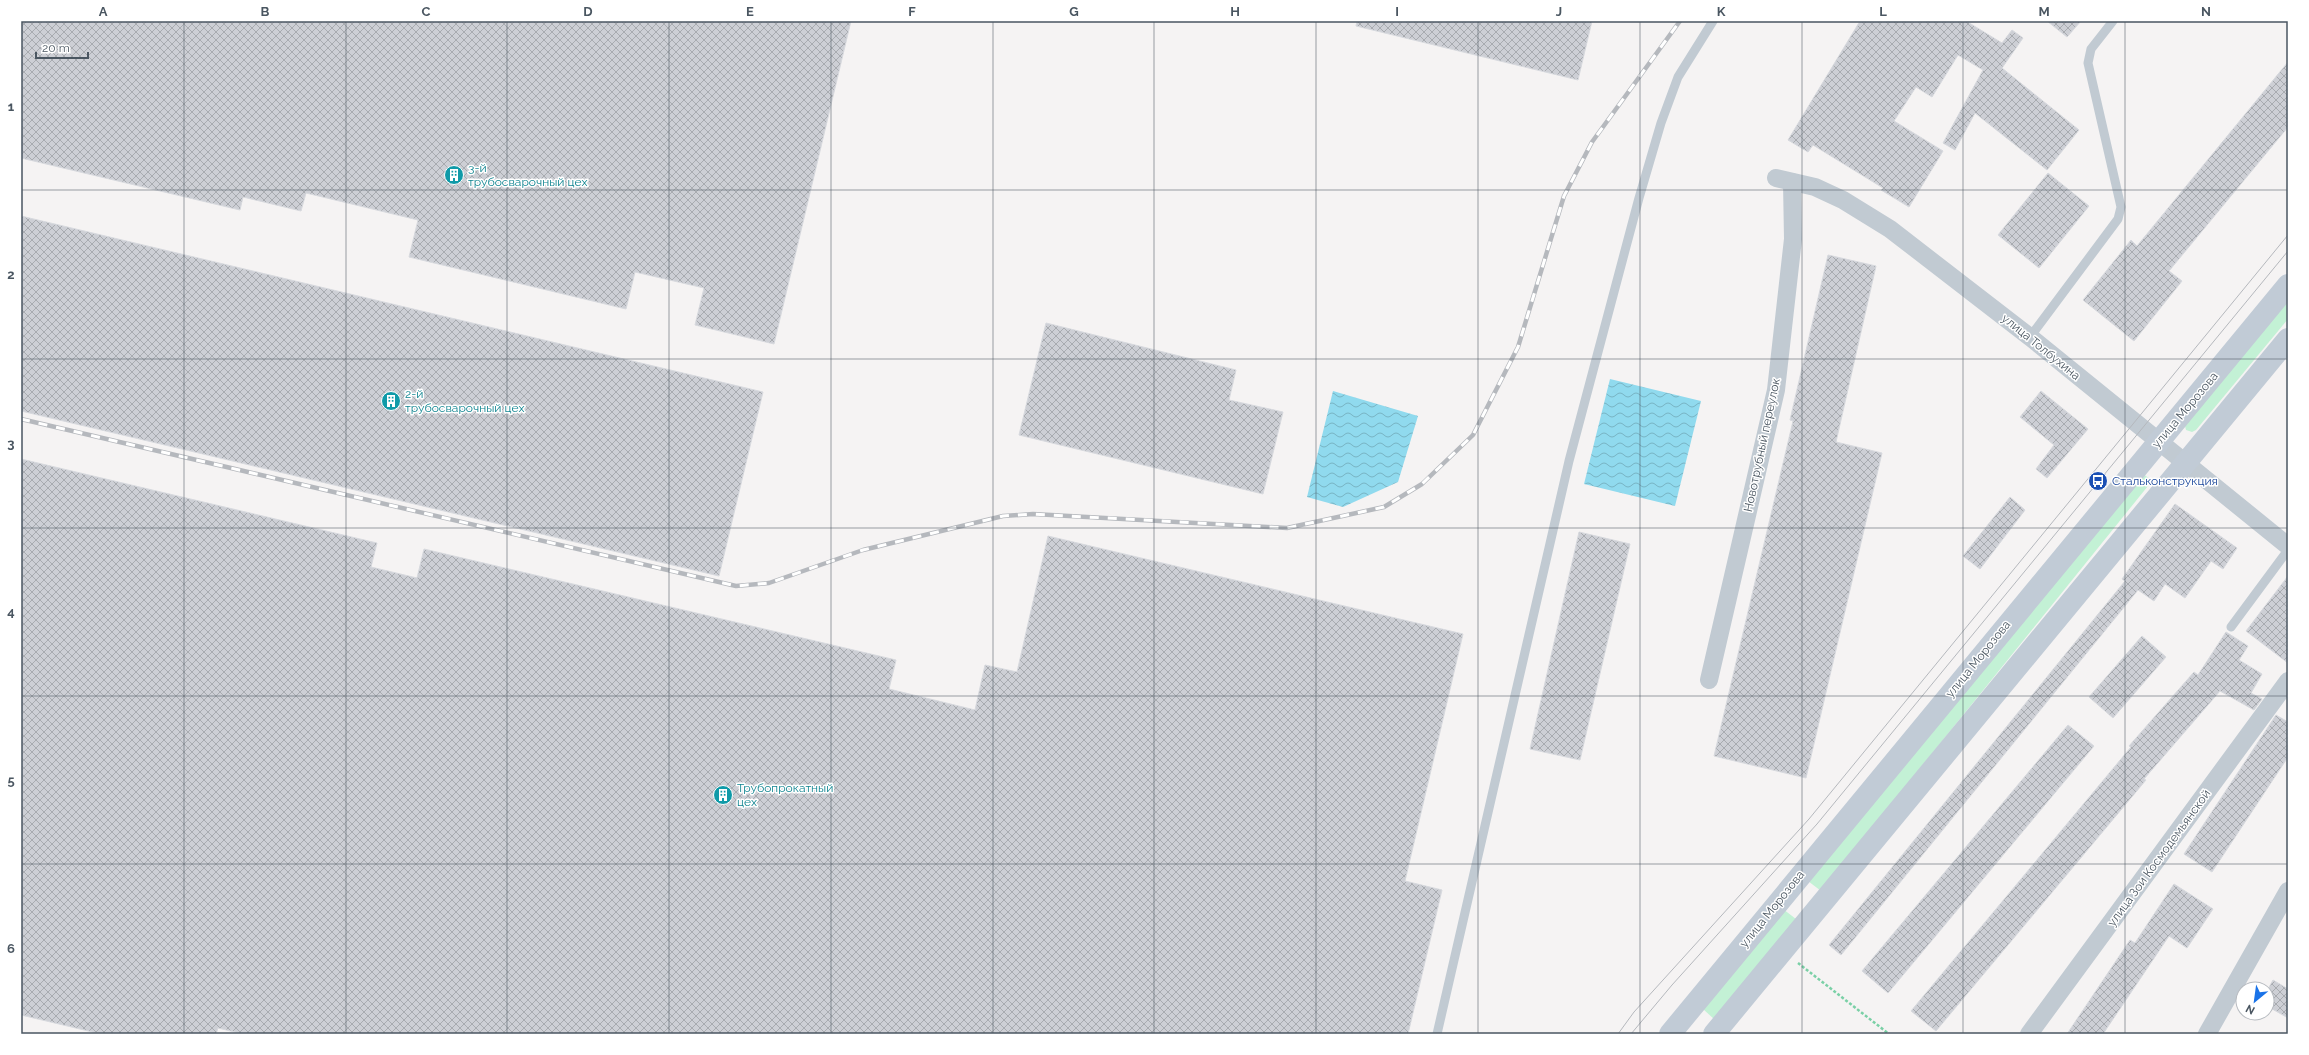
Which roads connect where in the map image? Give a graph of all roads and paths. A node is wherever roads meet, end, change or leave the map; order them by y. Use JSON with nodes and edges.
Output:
{"nodes":[{"id":1,"x":1713,"y":21,"type":"edge"},
{"id":2,"x":2114,"y":21,"type":"edge"},
{"id":3,"x":1784,"y":180,"type":"joint"},
{"id":4,"x":2288,"y":286,"type":"edge"},
{"id":5,"x":2030,"y":337,"type":"junction"},
{"id":6,"x":2288,"y":339,"type":"edge"},
{"id":7,"x":2159,"y":441,"type":"junction"},
{"id":8,"x":2185,"y":463,"type":"junction"},
{"id":9,"x":2288,"y":546,"type":"edge"},
{"id":10,"x":2288,"y":550,"type":"edge"},
{"id":11,"x":2231,"y":627,"type":"dead end"},
{"id":12,"x":1709,"y":680,"type":"dead end"},
{"id":13,"x":2288,"y":681,"type":"edge"},
{"id":14,"x":1790,"y":889,"type":"junction"},
{"id":15,"x":2288,"y":891,"type":"edge"},
{"id":16,"x":1817,"y":909,"type":"junction"},
{"id":17,"x":1782,"y":950,"type":"junction"},
{"id":18,"x":1684,"y":1016,"type":"junction"},
{"id":19,"x":1437,"y":1034,"type":"edge"},
{"id":20,"x":1670,"y":1034,"type":"edge"},
{"id":21,"x":1708,"y":1034,"type":"edge"},
{"id":22,"x":1714,"y":1034,"type":"edge"},
{"id":23,"x":1889,"y":1034,"type":"edge"},
{"id":24,"x":2029,"y":1034,"type":"edge"},
{"id":25,"x":2207,"y":1034,"type":"edge"}],
"edges":[{"from":1,"to":19,"type":"lane"},
{"from":2,"to":5,"type":"lane"},
{"from":3,"to":5,"type":"street","name":"улица Толбухина"},
{"from":3,"to":12,"type":"street","name":"Новотрубный переулок"},
{"from":4,"to":7,"type":"main road","name":"улица Морозова"},
{"from":5,"to":7,"type":"street","name":"улица Толбухина"},
{"from":6,"to":8,"type":"main road"},
{"from":7,"to":8,"type":"street","name":"улица Толбухина"},
{"from":7,"to":14,"type":"main road","name":"улица Морозова"},
{"from":8,"to":9,"type":"street","name":"улица Толбухина"},
{"from":8,"to":16,"type":"main road"},
{"from":10,"to":11,"type":"lane"},
{"from":13,"to":24,"type":"street","name":"улица Зои Космодемьянской"},
{"from":14,"to":16,"type":"main road"},
{"from":14,"to":18,"type":"main road","name":"улица Морозова"},
{"from":15,"to":25,"type":"street"},
{"from":16,"to":17,"type":"main road"},
{"from":17,"to":22,"type":"main road"},
{"from":17,"to":23,"type":"path"},
{"from":18,"to":20,"type":"main road","name":"улица Морозова"},
{"from":18,"to":21,"type":"main road"}]}
